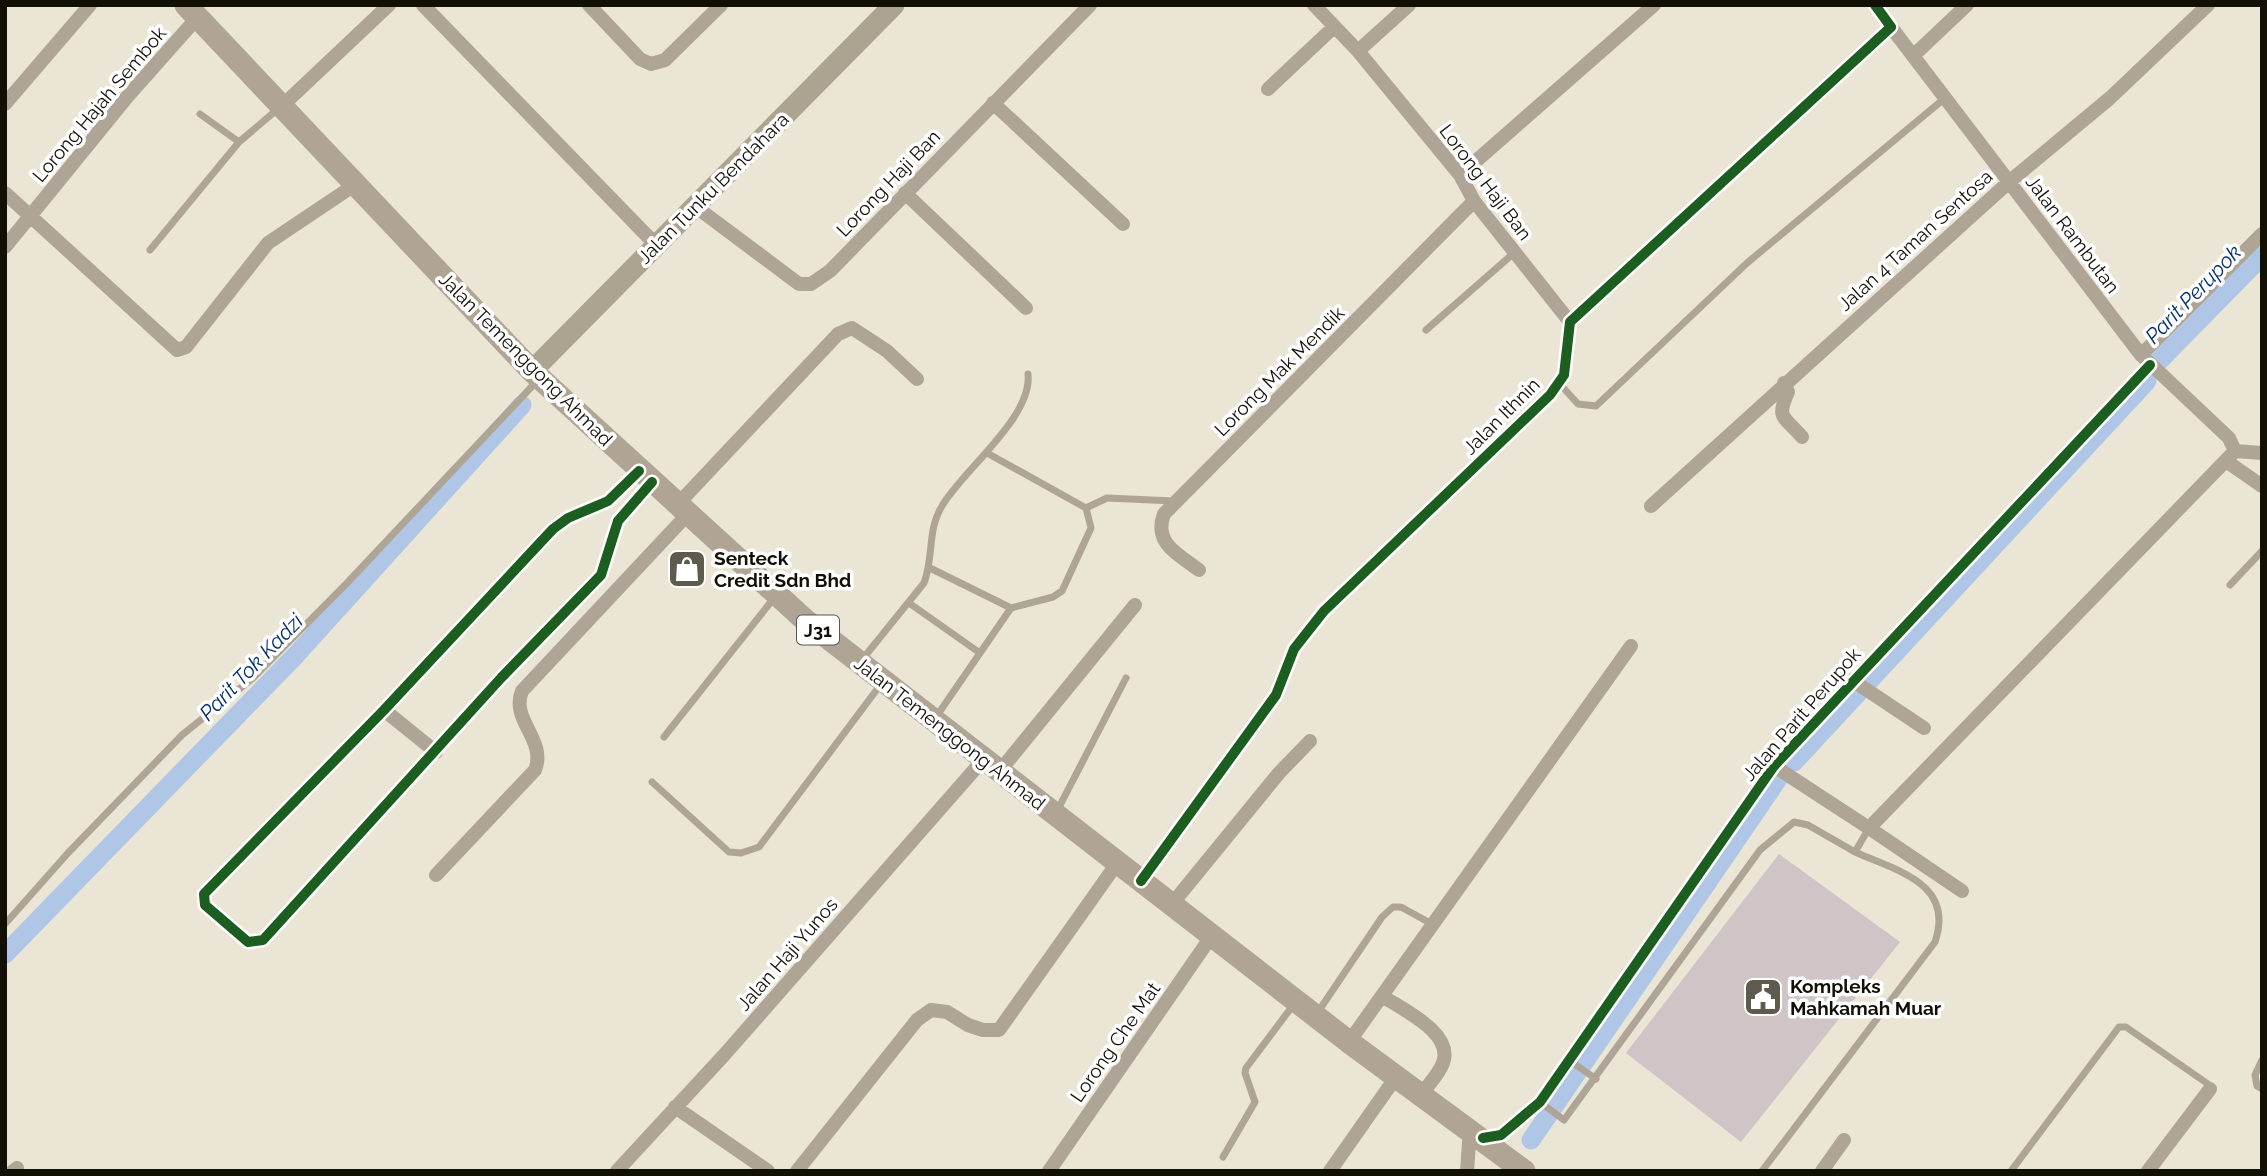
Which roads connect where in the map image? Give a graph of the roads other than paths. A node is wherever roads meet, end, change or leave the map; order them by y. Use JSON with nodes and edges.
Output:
{"nodes":[{"id":1,"x":90,"y":5,"type":"edge"},
{"id":2,"x":388,"y":5,"type":"edge"},
{"id":3,"x":423,"y":5,"type":"edge"},
{"id":4,"x":589,"y":5,"type":"edge"},
{"id":5,"x":722,"y":5,"type":"edge"},
{"id":6,"x":894,"y":5,"type":"edge"},
{"id":7,"x":1090,"y":5,"type":"edge"},
{"id":8,"x":1314,"y":5,"type":"edge"},
{"id":9,"x":1409,"y":5,"type":"edge"},
{"id":10,"x":1654,"y":5,"type":"edge"},
{"id":11,"x":1875,"y":5,"type":"edge"},
{"id":12,"x":1967,"y":5,"type":"edge"},
{"id":13,"x":2208,"y":5,"type":"edge"},
{"id":14,"x":191,"y":12,"type":"edge"},
{"id":15,"x":1334,"y":27,"type":"junction"},
{"id":16,"x":1891,"y":27,"type":"junction"},
{"id":17,"x":1358,"y":51,"type":"junction"},
{"id":18,"x":1914,"y":55,"type":"junction"},
{"id":19,"x":1268,"y":89,"type":"dead end"},
{"id":20,"x":1946,"y":97,"type":"junction"},
{"id":21,"x":993,"y":103,"type":"junction"},
{"id":22,"x":5,"y":104,"type":"edge"},
{"id":23,"x":282,"y":106,"type":"junction"},
{"id":24,"x":200,"y":114,"type":"dead end"},
{"id":25,"x":239,"y":142,"type":"junction"},
{"id":26,"x":1460,"y":175,"type":"junction"},
{"id":27,"x":2009,"y":182,"type":"junction"},
{"id":28,"x":356,"y":184,"type":"junction"},
{"id":29,"x":5,"y":193,"type":"edge"},
{"id":30,"x":905,"y":193,"type":"junction"},
{"id":31,"x":1474,"y":201,"type":"junction"},
{"id":32,"x":696,"y":207,"type":"junction"},
{"id":33,"x":31,"y":216,"type":"junction"},
{"id":34,"x":1123,"y":224,"type":"dead end"},
{"id":35,"x":2262,"y":234,"type":"edge"},
{"id":36,"x":657,"y":246,"type":"junction"},
{"id":37,"x":5,"y":247,"type":"edge"},
{"id":38,"x":150,"y":250,"type":"dead end"},
{"id":39,"x":1515,"y":253,"type":"junction"},
{"id":40,"x":1026,"y":308,"type":"dead end"},
{"id":41,"x":1570,"y":322,"type":"junction"},
{"id":42,"x":1426,"y":330,"type":"dead end"},
{"id":43,"x":2145,"y":360,"type":"junction"},
{"id":44,"x":536,"y":374,"type":"junction"},
{"id":45,"x":1028,"y":374,"type":"dead end"},
{"id":46,"x":916,"y":379,"type":"dead end"},
{"id":47,"x":1559,"y":383,"type":"junction"},
{"id":48,"x":1784,"y":383,"type":"junction"},
{"id":49,"x":1802,"y":437,"type":"dead end"},
{"id":50,"x":987,"y":453,"type":"junction"},
{"id":51,"x":2262,"y":453,"type":"edge"},
{"id":52,"x":2231,"y":456,"type":"junction"},
{"id":53,"x":646,"y":477,"type":"junction"},
{"id":54,"x":2262,"y":486,"type":"edge"},
{"id":55,"x":1176,"y":501,"type":"junction"},
{"id":56,"x":1651,"y":506,"type":"dead end"},
{"id":57,"x":1086,"y":508,"type":"junction"},
{"id":58,"x":682,"y":510,"type":"junction"},
{"id":59,"x":2262,"y":551,"type":"edge"},
{"id":60,"x":930,"y":568,"type":"junction"},
{"id":61,"x":1199,"y":570,"type":"dead end"},
{"id":62,"x":2230,"y":585,"type":"dead end"},
{"id":63,"x":776,"y":595,"type":"junction"},
{"id":64,"x":909,"y":603,"type":"junction"},
{"id":65,"x":1135,"y":606,"type":"dead end"},
{"id":66,"x":1012,"y":608,"type":"junction"},
{"id":67,"x":1631,"y":646,"type":"dead end"},
{"id":68,"x":980,"y":653,"type":"junction"},
{"id":69,"x":859,"y":663,"type":"junction"},
{"id":70,"x":1126,"y":678,"type":"dead end"},
{"id":71,"x":1852,"y":680,"type":"junction"},
{"id":72,"x":883,"y":682,"type":"junction"},
{"id":73,"x":384,"y":710,"type":"junction"},
{"id":74,"x":933,"y":721,"type":"junction"},
{"id":75,"x":1924,"y":728,"type":"dead end"},
{"id":76,"x":664,"y":737,"type":"dead end"},
{"id":77,"x":1310,"y":741,"type":"dead end"},
{"id":78,"x":436,"y":752,"type":"junction"},
{"id":79,"x":991,"y":766,"type":"junction"},
{"id":80,"x":1774,"y":766,"type":"junction"},
{"id":81,"x":652,"y":782,"type":"dead end"},
{"id":82,"x":1056,"y":815,"type":"junction"},
{"id":83,"x":1869,"y":828,"type":"junction"},
{"id":84,"x":1855,"y":852,"type":"junction"},
{"id":85,"x":1118,"y":862,"type":"junction"},
{"id":86,"x":436,"y":875,"type":"dead end"},
{"id":87,"x":1140,"y":881,"type":"junction"},
{"id":88,"x":1962,"y":891,"type":"dead end"},
{"id":89,"x":1172,"y":904,"type":"junction"},
{"id":90,"x":5,"y":924,"type":"edge"},
{"id":91,"x":1434,"y":925,"type":"junction"},
{"id":92,"x":1213,"y":934,"type":"junction"},
{"id":93,"x":1384,"y":997,"type":"junction"},
{"id":94,"x":1296,"y":1000,"type":"junction"},
{"id":95,"x":1316,"y":1016,"type":"junction"},
{"id":96,"x":1349,"y":1042,"type":"junction"},
{"id":97,"x":1569,"y":1060,"type":"junction"},
{"id":98,"x":2262,"y":1060,"type":"edge"},
{"id":99,"x":1396,"y":1077,"type":"junction"},
{"id":100,"x":1596,"y":1080,"type":"junction"},
{"id":101,"x":2210,"y":1089,"type":"joint"},
{"id":102,"x":2262,"y":1090,"type":"edge"},
{"id":103,"x":1421,"y":1095,"type":"junction"},
{"id":104,"x":1540,"y":1102,"type":"junction"},
{"id":105,"x":675,"y":1107,"type":"junction"},
{"id":106,"x":1477,"y":1134,"type":"junction"},
{"id":107,"x":1844,"y":1140,"type":"dead end"},
{"id":108,"x":1223,"y":1157,"type":"dead end"},
{"id":109,"x":617,"y":1171,"type":"edge"},
{"id":110,"x":768,"y":1171,"type":"edge"},
{"id":111,"x":797,"y":1171,"type":"edge"},
{"id":112,"x":1049,"y":1171,"type":"edge"},
{"id":113,"x":1330,"y":1171,"type":"edge"},
{"id":114,"x":1467,"y":1171,"type":"edge"},
{"id":115,"x":1524,"y":1171,"type":"edge"},
{"id":116,"x":1762,"y":1171,"type":"edge"},
{"id":117,"x":1822,"y":1171,"type":"edge"},
{"id":118,"x":2011,"y":1171,"type":"edge"},
{"id":119,"x":2148,"y":1171,"type":"edge"}],
"edges":[{"from":1,"to":22,"type":"street"},
{"from":2,"to":23,"type":"street"},
{"from":3,"to":36,"type":"street"},
{"from":4,"to":5,"type":"street"},
{"from":6,"to":32,"type":"street","name":"Jalan Tunku Bendahara"},
{"from":7,"to":21,"type":"street","name":"Lorong Haji Ban"},
{"from":8,"to":15,"type":"street","name":"Lorong Haji Ban"},
{"from":9,"to":17,"type":"street"},
{"from":10,"to":26,"type":"street"},
{"from":11,"to":16,"type":"street"},
{"from":12,"to":18,"type":"street"},
{"from":13,"to":27,"type":"street","name":"Jalan 4 Taman Sentosa"},
{"from":14,"to":23,"type":"main road","name":"Jalan Temenggong Ahmad","number":"J31"},
{"from":14,"to":33,"type":"street","name":"Lorong Hajah Sembok"},
{"from":15,"to":17,"type":"street","name":"Lorong Haji Ban"},
{"from":15,"to":19,"type":"street"},
{"from":16,"to":18,"type":"street","name":"Jalan Rambutan"},
{"from":16,"to":41,"type":"street"},
{"from":17,"to":26,"type":"street","name":"Lorong Haji Ban"},
{"from":18,"to":20,"type":"street","name":"Jalan Rambutan"},
{"from":20,"to":27,"type":"street","name":"Jalan Rambutan"},
{"from":20,"to":47,"type":"lane"},
{"from":21,"to":30,"type":"street","name":"Lorong Haji Ban"},
{"from":21,"to":34,"type":"street"},
{"from":23,"to":25,"type":"lane"},
{"from":23,"to":28,"type":"main road","name":"Jalan Temenggong Ahmad","number":"J31"},
{"from":24,"to":25,"type":"lane"},
{"from":25,"to":38,"type":"lane"},
{"from":26,"to":31,"type":"street","name":"Lorong Haji Ban"},
{"from":27,"to":43,"type":"street","name":"Jalan Rambutan"},
{"from":27,"to":48,"type":"street","name":"Jalan 4 Taman Sentosa"},
{"from":28,"to":33,"type":"street"},
{"from":28,"to":44,"type":"main road","name":"Jalan Temenggong Ahmad","number":"J31"},
{"from":29,"to":33,"type":"street"},
{"from":30,"to":32,"type":"street","name":"Lorong Haji Ban"},
{"from":30,"to":40,"type":"street"},
{"from":31,"to":39,"type":"street","name":"Lorong Haji Ban"},
{"from":31,"to":55,"type":"street","name":"Lorong Mak Mendik"},
{"from":32,"to":36,"type":"street","name":"Jalan Tunku Bendahara"},
{"from":33,"to":37,"type":"street","name":"Lorong Hajah Sembok"},
{"from":35,"to":43,"type":"street","name":"Jalan Parit Perupok"},
{"from":36,"to":44,"type":"street","name":"Jalan Tunku Bendahara"},
{"from":39,"to":41,"type":"street","name":"Lorong Haji Ban"},
{"from":39,"to":42,"type":"lane"},
{"from":41,"to":47,"type":"street","name":"Jalan Ithnin"},
{"from":43,"to":52,"type":"street","name":"Jalan Rambutan"},
{"from":43,"to":71,"type":"street","name":"Jalan Parit Perupok"},
{"from":44,"to":53,"type":"main road","name":"Jalan Temenggong Ahmad","number":"J31"},
{"from":44,"to":90,"type":"lane"},
{"from":45,"to":50,"type":"lane"},
{"from":46,"to":58,"type":"street"},
{"from":47,"to":87,"type":"street","name":"Jalan Ithnin"},
{"from":48,"to":49,"type":"street"},
{"from":48,"to":56,"type":"street","name":"Jalan 4 Taman Sentosa"},
{"from":50,"to":57,"type":"lane"},
{"from":50,"to":60,"type":"lane"},
{"from":51,"to":52,"type":"street"},
{"from":52,"to":54,"type":"street","name":"Jalan Rambutan"},
{"from":52,"to":83,"type":"street"},
{"from":53,"to":58,"type":"main road","name":"Jalan Temenggong Ahmad","number":"J31"},
{"from":53,"to":73,"type":"street"},
{"from":53,"to":78,"type":"street"},
{"from":55,"to":57,"type":"lane"},
{"from":55,"to":61,"type":"street","name":"Lorong Mak Mendik"},
{"from":57,"to":66,"type":"lane"},
{"from":58,"to":63,"type":"main road","name":"Jalan Temenggong Ahmad","number":"J31"},
{"from":58,"to":86,"type":"street"},
{"from":59,"to":62,"type":"lane"},
{"from":60,"to":64,"type":"lane"},
{"from":60,"to":66,"type":"lane"},
{"from":63,"to":69,"type":"main road","name":"Jalan Temenggong Ahmad","number":"J31"},
{"from":63,"to":76,"type":"lane"},
{"from":64,"to":68,"type":"lane"},
{"from":64,"to":69,"type":"lane"},
{"from":65,"to":79,"type":"street","name":"Jalan Haji Yunos"},
{"from":66,"to":68,"type":"lane"},
{"from":67,"to":91,"type":"street"},
{"from":68,"to":74,"type":"lane"},
{"from":69,"to":72,"type":"main road","name":"Jalan Temenggong Ahmad","number":"J31"},
{"from":70,"to":82,"type":"lane"},
{"from":71,"to":75,"type":"street"},
{"from":71,"to":80,"type":"street","name":"Jalan Parit Perupok"},
{"from":72,"to":74,"type":"main road","name":"Jalan Temenggong Ahmad","number":"J31"},
{"from":72,"to":81,"type":"lane"},
{"from":73,"to":78,"type":"street"},
{"from":73,"to":78,"type":"street"},
{"from":74,"to":79,"type":"main road","name":"Jalan Temenggong Ahmad","number":"J31"},
{"from":77,"to":89,"type":"street"},
{"from":79,"to":82,"type":"main road","name":"Jalan Temenggong Ahmad","number":"J31"},
{"from":79,"to":105,"type":"street","name":"Jalan Haji Yunos"},
{"from":80,"to":83,"type":"street"},
{"from":80,"to":97,"type":"street","name":"Jalan Parit Perupok"},
{"from":82,"to":85,"type":"main road","name":"Jalan Temenggong Ahmad","number":"J31"},
{"from":83,"to":84,"type":"lane"},
{"from":83,"to":88,"type":"street"},
{"from":84,"to":100,"type":"lane"},
{"from":84,"to":116,"type":"lane"},
{"from":85,"to":87,"type":"main road","name":"Jalan Temenggong Ahmad","number":"J31"},
{"from":85,"to":111,"type":"street"},
{"from":87,"to":89,"type":"main road","name":"Jalan Temenggong Ahmad","number":"J31"},
{"from":89,"to":92,"type":"main road","name":"Jalan Temenggong Ahmad","number":"J31"},
{"from":91,"to":93,"type":"street"},
{"from":91,"to":95,"type":"lane"},
{"from":92,"to":94,"type":"main road","name":"Jalan Temenggong Ahmad","number":"J31"},
{"from":92,"to":112,"type":"street","name":"Lorong Che Mat"},
{"from":93,"to":96,"type":"street"},
{"from":93,"to":103,"type":"street"},
{"from":94,"to":95,"type":"main road","name":"Jalan Temenggong Ahmad","number":"J31"},
{"from":94,"to":108,"type":"lane"},
{"from":95,"to":96,"type":"main road","name":"Jalan Temenggong Ahmad","number":"J31"},
{"from":96,"to":99,"type":"main road","name":"Jalan Temenggong Ahmad","number":"J31"},
{"from":97,"to":100,"type":"lane"},
{"from":97,"to":104,"type":"street","name":"Jalan Parit Perupok"},
{"from":98,"to":102,"type":"lane"},
{"from":99,"to":103,"type":"main road","name":"Jalan Temenggong Ahmad","number":"J31"},
{"from":99,"to":113,"type":"street"},
{"from":100,"to":104,"type":"lane"},
{"from":101,"to":118,"type":"lane"},
{"from":101,"to":119,"type":"street"},
{"from":103,"to":106,"type":"main road","name":"Jalan Temenggong Ahmad","number":"J31"},
{"from":104,"to":106,"type":"street","name":"Jalan Parit Perupok"},
{"from":105,"to":109,"type":"street","name":"Jalan Haji Yunos"},
{"from":105,"to":110,"type":"street"},
{"from":106,"to":114,"type":"street"},
{"from":106,"to":115,"type":"main road","name":"Jalan Temenggong Ahmad","number":"J31"},
{"from":107,"to":117,"type":"street"}]}
